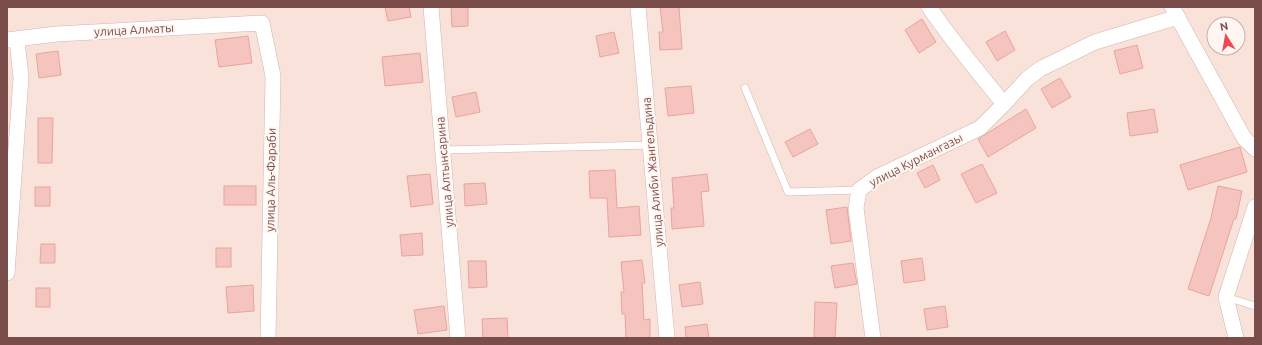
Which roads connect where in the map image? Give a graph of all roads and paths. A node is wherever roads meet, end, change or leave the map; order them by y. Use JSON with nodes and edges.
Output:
{"nodes":[{"id":1,"x":431,"y":7,"type":"edge"},
{"id":2,"x":638,"y":7,"type":"edge"},
{"id":3,"x":929,"y":7,"type":"edge"},
{"id":4,"x":1175,"y":12,"type":"edge"},
{"id":5,"x":262,"y":22,"type":"joint"},
{"id":6,"x":12,"y":40,"type":"edge"},
{"id":7,"x":745,"y":88,"type":"dead end"},
{"id":8,"x":1004,"y":104,"type":"junction"},
{"id":9,"x":651,"y":145,"type":"junction"},
{"id":10,"x":1255,"y":149,"type":"edge"},
{"id":11,"x":443,"y":150,"type":"junction"},
{"id":12,"x":859,"y":190,"type":"junction"},
{"id":13,"x":1255,"y":207,"type":"edge"},
{"id":14,"x":7,"y":273,"type":"edge"},
{"id":15,"x":1226,"y":297,"type":"junction"},
{"id":16,"x":1255,"y":306,"type":"edge"},
{"id":17,"x":268,"y":338,"type":"edge"},
{"id":18,"x":458,"y":338,"type":"edge"},
{"id":19,"x":667,"y":338,"type":"edge"},
{"id":20,"x":873,"y":338,"type":"edge"},
{"id":21,"x":1236,"y":338,"type":"edge"}],
"edges":[{"from":1,"to":11,"type":"street","name":"улица Алтынсарина"},
{"from":2,"to":9,"type":"street","name":"улица Алиби Жангельдина"},
{"from":3,"to":8,"type":"street"},
{"from":4,"to":8,"type":"street","name":"улица Курмангазы"},
{"from":4,"to":10,"type":"street"},
{"from":5,"to":6,"type":"street","name":"улица Алматы"},
{"from":5,"to":17,"type":"street","name":"улица Аль-Фараби"},
{"from":6,"to":14,"type":"street"},
{"from":7,"to":12,"type":"lane"},
{"from":8,"to":12,"type":"street","name":"улица Курмангазы"},
{"from":9,"to":11,"type":"lane"},
{"from":9,"to":19,"type":"street","name":"улица Алиби Жангельдина"},
{"from":11,"to":18,"type":"street","name":"улица Алтынсарина"},
{"from":12,"to":20,"type":"street","name":"улица Курмангазы"},
{"from":13,"to":15,"type":"street"},
{"from":15,"to":16,"type":"lane"},
{"from":15,"to":21,"type":"street"}]}
